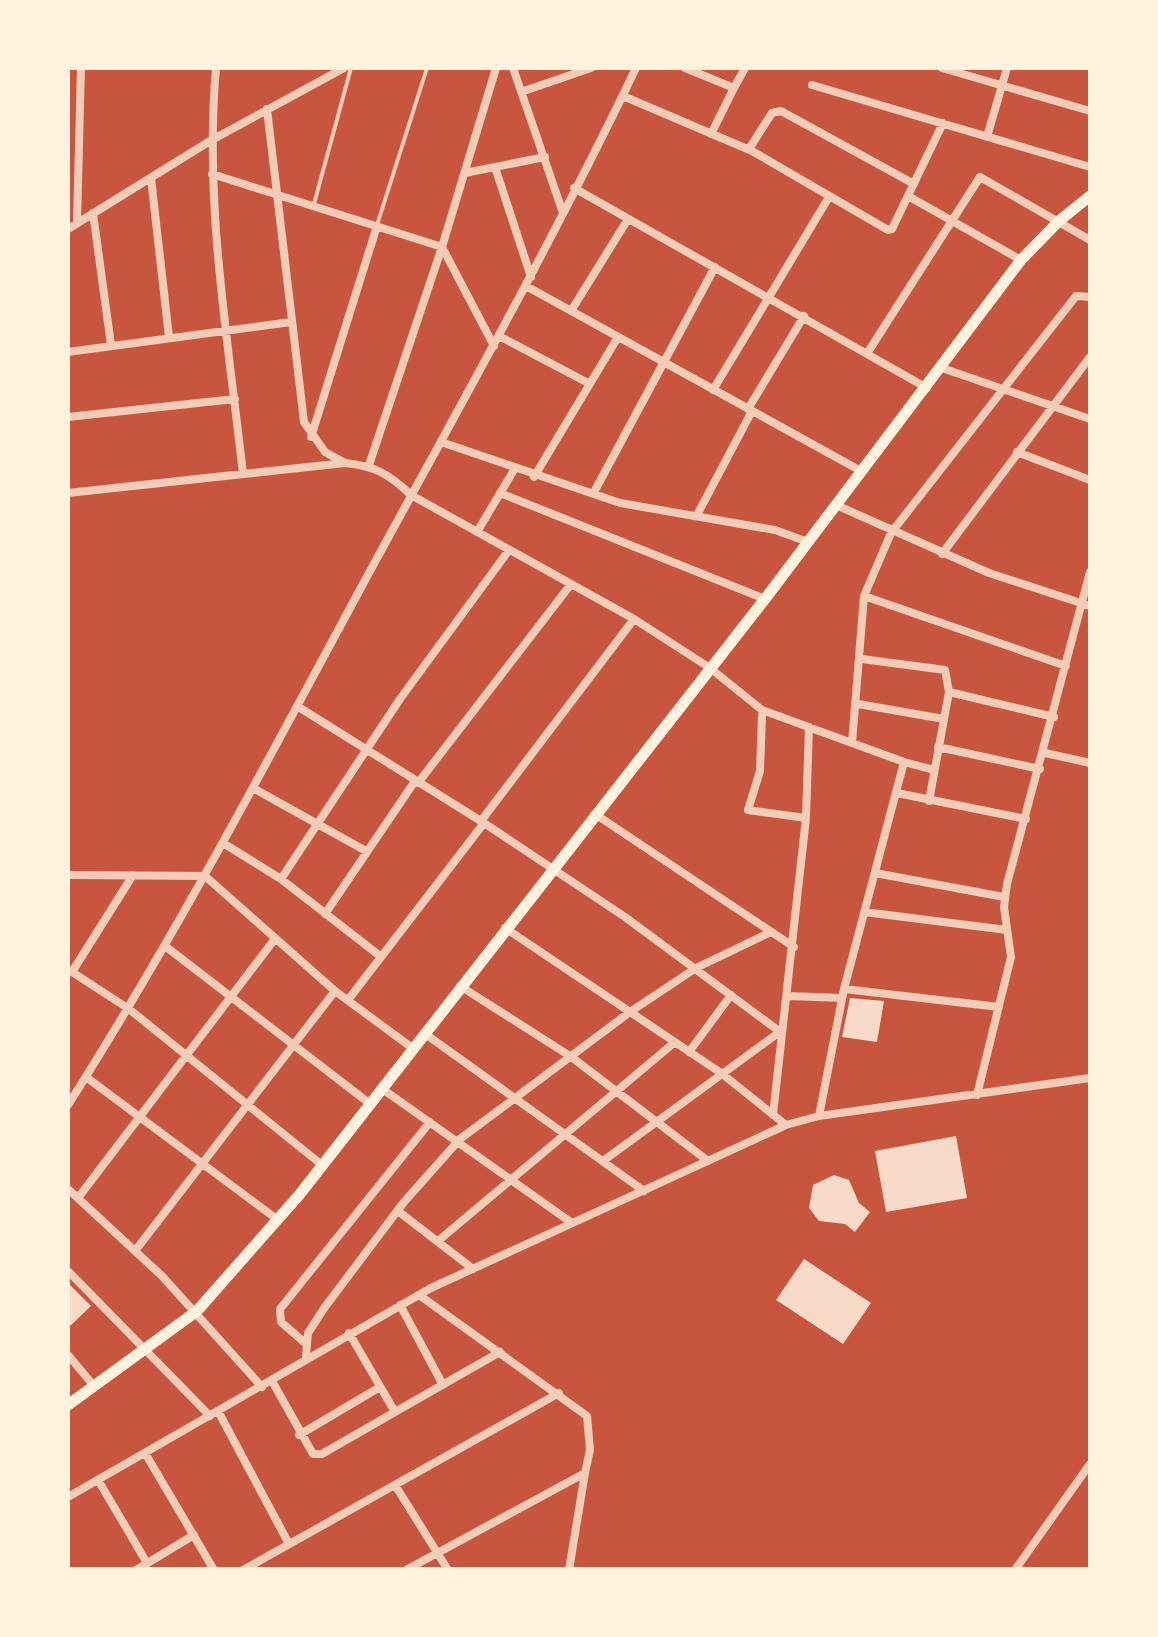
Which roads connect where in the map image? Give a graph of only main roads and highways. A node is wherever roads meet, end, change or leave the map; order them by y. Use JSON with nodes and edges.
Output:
{"nodes":[{"id":1,"x":1090,"y":196,"type":"edge"},
{"id":2,"x":68,"y":1405,"type":"edge"}],
"edges":[{"from":1,"to":2,"type":"main road"}]}
